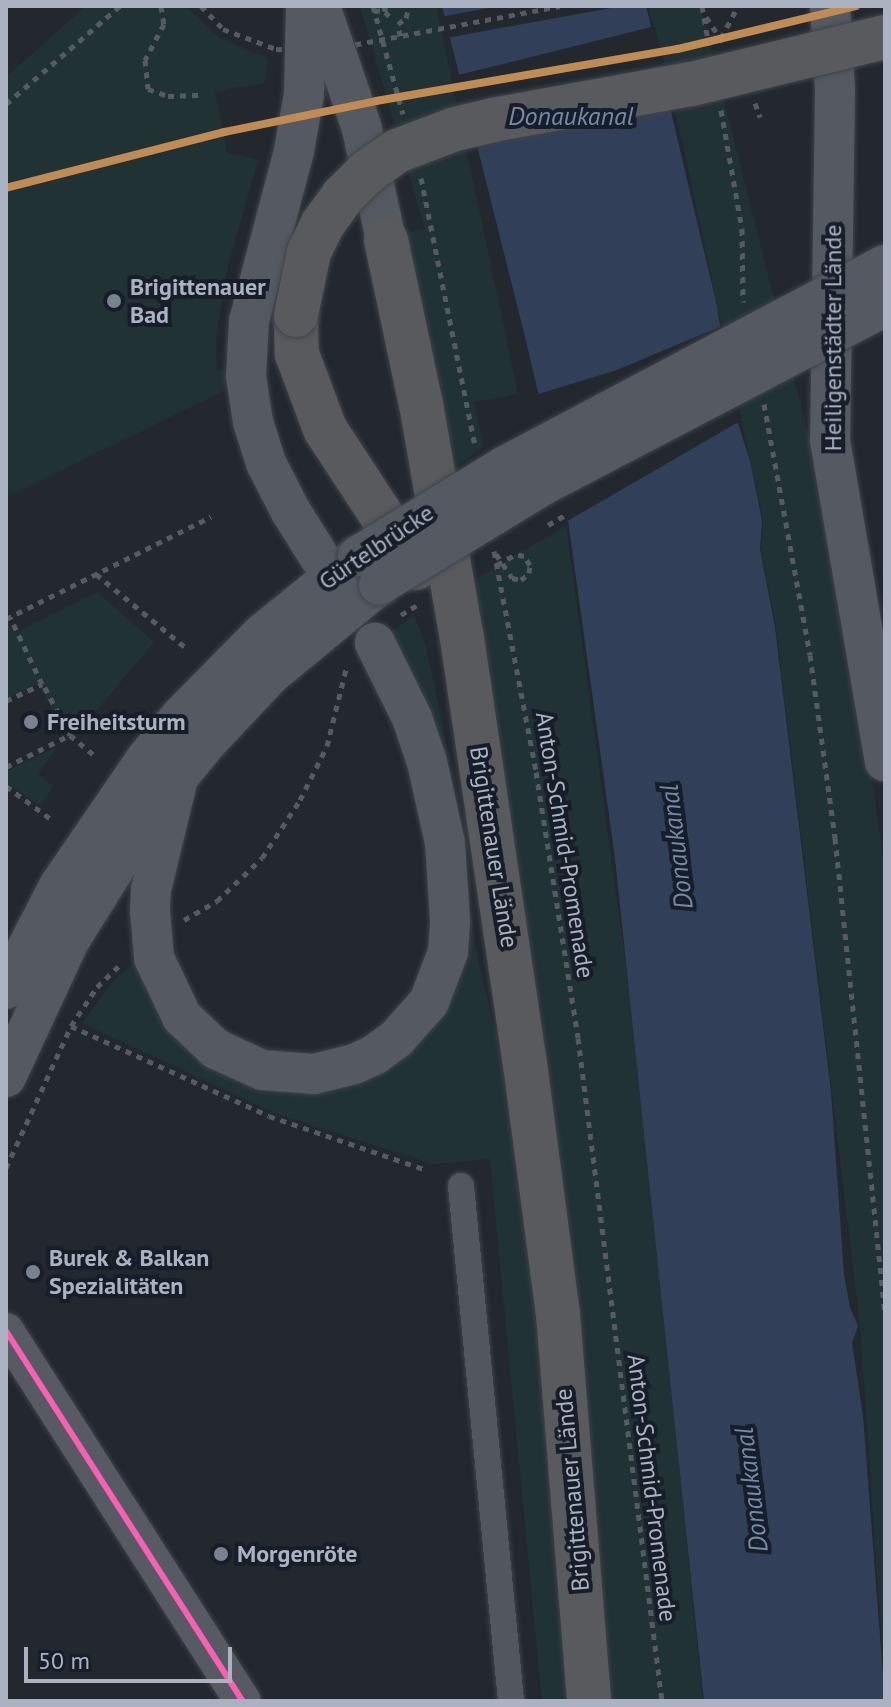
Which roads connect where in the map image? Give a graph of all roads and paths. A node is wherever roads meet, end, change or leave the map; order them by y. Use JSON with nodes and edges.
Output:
{"nodes":[{"id":1,"x":120,"y":6,"type":"edge"},
{"id":2,"x":161,"y":6,"type":"edge"},
{"id":3,"x":201,"y":6,"type":"edge"},
{"id":4,"x":306,"y":6,"type":"edge"},
{"id":5,"x":320,"y":6,"type":"edge"},
{"id":6,"x":385,"y":6,"type":"edge"},
{"id":7,"x":409,"y":6,"type":"edge"},
{"id":8,"x":560,"y":6,"type":"edge"},
{"id":9,"x":702,"y":6,"type":"edge"},
{"id":10,"x":738,"y":6,"type":"edge"},
{"id":11,"x":830,"y":6,"type":"edge"},
{"id":12,"x":373,"y":9,"type":"edge"},
{"id":13,"x":400,"y":36,"type":"junction"},
{"id":14,"x":885,"y":37,"type":"edge"},
{"id":15,"x":721,"y":38,"type":"dead end"},
{"id":16,"x":711,"y":56,"type":"dead end"},
{"id":17,"x":204,"y":95,"type":"dead end"},
{"id":18,"x":719,"y":100,"type":"dead end"},
{"id":19,"x":6,"y":104,"type":"edge"},
{"id":20,"x":406,"y":123,"type":"dead end"},
{"id":21,"x":417,"y":164,"type":"dead end"},
{"id":22,"x":386,"y":240,"type":"joint"},
{"id":23,"x":885,"y":265,"type":"edge"},
{"id":24,"x":885,"y":306,"type":"edge"},
{"id":25,"x":742,"y":312,"type":"dead end"},
{"id":26,"x":767,"y":412,"type":"dead end"},
{"id":27,"x":475,"y":448,"type":"dead end"},
{"id":28,"x":211,"y":517,"type":"dead end"},
{"id":29,"x":493,"y":541,"type":"dead end"},
{"id":30,"x":496,"y":554,"type":"dead end"},
{"id":31,"x":497,"y":565,"type":"junction"},
{"id":32,"x":353,"y":566,"type":"junction"},
{"id":33,"x":96,"y":574,"type":"junction"},
{"id":34,"x":8,"y":618,"type":"edge"},
{"id":35,"x":462,"y":638,"type":"junction"},
{"id":36,"x":185,"y":647,"type":"dead end"},
{"id":37,"x":362,"y":649,"type":"joint"},
{"id":38,"x":43,"y":684,"type":"dead end"},
{"id":39,"x":6,"y":701,"type":"edge"},
{"id":40,"x":70,"y":735,"type":"junction"},
{"id":41,"x":94,"y":755,"type":"dead end"},
{"id":42,"x":885,"y":761,"type":"edge"},
{"id":43,"x":6,"y":767,"type":"edge"},
{"id":44,"x":179,"y":774,"type":"junction"},
{"id":45,"x":6,"y":786,"type":"edge"},
{"id":46,"x":51,"y":819,"type":"dead end"},
{"id":47,"x":181,"y":922,"type":"dead end"},
{"id":48,"x":128,"y":957,"type":"dead end"},
{"id":49,"x":17,"y":993,"type":"edge"},
{"id":50,"x":6,"y":1077,"type":"edge"},
{"id":51,"x":6,"y":1168,"type":"edge"},
{"id":52,"x":461,"y":1186,"type":"dead end"},
{"id":53,"x":885,"y":1314,"type":"edge"},
{"id":54,"x":6,"y":1331,"type":"edge"},
{"id":55,"x":241,"y":1700,"type":"edge"},
{"id":56,"x":511,"y":1701,"type":"edge"},
{"id":57,"x":589,"y":1701,"type":"edge"},
{"id":58,"x":662,"y":1701,"type":"edge"}],
"edges":[{"from":1,"to":19,"type":"path"},
{"from":2,"to":17,"type":"path"},
{"from":3,"to":13,"type":"path","bridge":true},
{"from":4,"to":32,"type":"main road"},
{"from":5,"to":22,"type":"main road","name":"Brigittenauer Lände"},
{"from":6,"to":7,"type":"path","bridge":true},
{"from":6,"to":12,"type":"path"},
{"from":7,"to":13,"type":"path"},
{"from":8,"to":13,"type":"path","bridge":true},
{"from":9,"to":16,"type":"path"},
{"from":10,"to":15,"type":"path"},
{"from":11,"to":42,"type":"main road","name":"Heiligenstädter Lände"},
{"from":12,"to":20,"type":"path"},
{"from":14,"to":35,"type":"highway","bridge":true},
{"from":18,"to":25,"type":"path"},
{"from":21,"to":27,"type":"path"},
{"from":22,"to":35,"type":"highway","name":"Brigittenauer Lände"},
{"from":23,"to":32,"type":"main road","name":"Gürtelbrücke","bridge":true},
{"from":24,"to":32,"type":"main road","name":"Gürtelbrücke","bridge":true},
{"from":26,"to":53,"type":"path"},
{"from":28,"to":33,"type":"path"},
{"from":29,"to":31,"type":"path","name":"Anton-Schmid-Promenade"},
{"from":30,"to":31,"type":"path","bridge":true},
{"from":31,"to":58,"type":"path","name":"Anton-Schmid-Promenade"},
{"from":32,"to":44,"type":"main road","name":"Gürtelbrücke"},
{"from":32,"to":49,"type":"main road","name":"Gürtelbrücke"},
{"from":33,"to":34,"type":"path"},
{"from":33,"to":36,"type":"path"},
{"from":34,"to":39,"type":"path"},
{"from":35,"to":57,"type":"highway","name":"Brigittenauer Lände"},
{"from":37,"to":44,"type":"main road"},
{"from":37,"to":47,"type":"path"},
{"from":38,"to":40,"type":"path"},
{"from":40,"to":41,"type":"path"},
{"from":40,"to":43,"type":"path"},
{"from":44,"to":49,"type":"main road","name":"Gürtelbrücke"},
{"from":45,"to":46,"type":"path"},
{"from":48,"to":51,"type":"path"},
{"from":49,"to":50,"type":"main road"},
{"from":52,"to":56,"type":"street"},
{"from":54,"to":55,"type":"street"}]}
